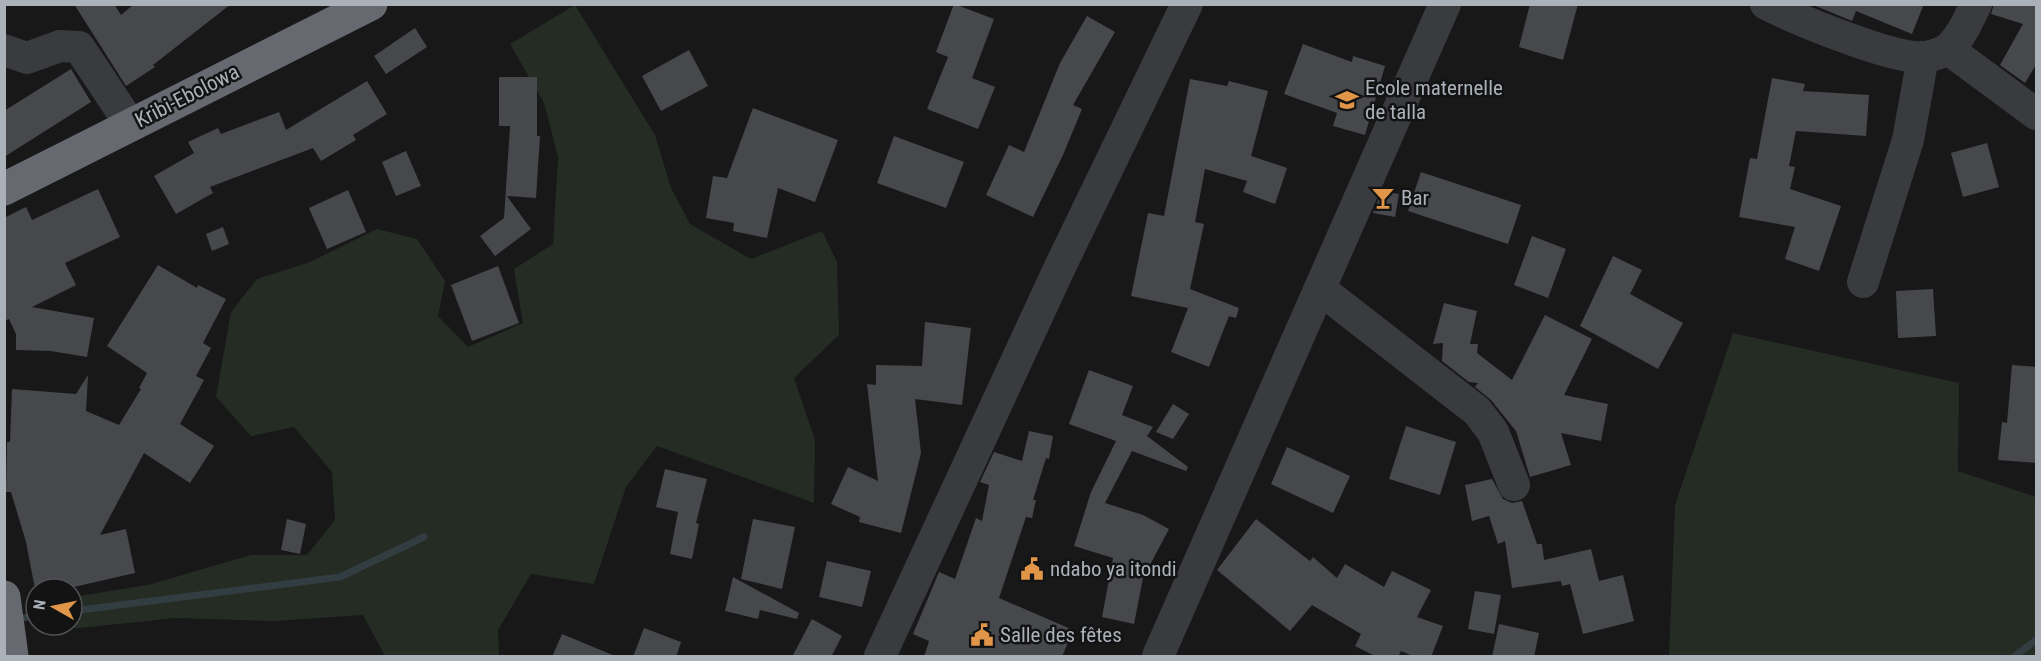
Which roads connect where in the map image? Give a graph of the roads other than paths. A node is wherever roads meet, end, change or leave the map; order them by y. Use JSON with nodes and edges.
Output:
{"nodes":[{"id":1,"x":370,"y":4,"type":"edge"},
{"id":2,"x":1186,"y":4,"type":"edge"},
{"id":3,"x":1445,"y":4,"type":"edge"},
{"id":4,"x":1766,"y":4,"type":"edge"},
{"id":5,"x":1976,"y":4,"type":"edge"},
{"id":6,"x":4,"y":50,"type":"edge"},
{"id":7,"x":1936,"y":53,"type":"junction"},
{"id":8,"x":2037,"y":114,"type":"edge"},
{"id":9,"x":130,"y":124,"type":"junction"},
{"id":10,"x":4,"y":189,"type":"edge"},
{"id":11,"x":1863,"y":282,"type":"dead end"},
{"id":12,"x":1320,"y":289,"type":"junction"},
{"id":13,"x":1514,"y":485,"type":"dead end"},
{"id":14,"x":4,"y":597,"type":"edge"},
{"id":15,"x":12,"y":657,"type":"edge"},
{"id":16,"x":880,"y":657,"type":"edge"},
{"id":17,"x":1158,"y":657,"type":"edge"}],
"edges":[{"from":1,"to":9,"type":"highway","name":"Kribi-Ebolowa"},
{"from":2,"to":16,"type":"street"},
{"from":3,"to":12,"type":"street"},
{"from":4,"to":7,"type":"street"},
{"from":5,"to":7,"type":"street"},
{"from":6,"to":9,"type":"street"},
{"from":7,"to":8,"type":"street"},
{"from":7,"to":11,"type":"street"},
{"from":9,"to":10,"type":"highway","name":"Kribi-Ebolowa"},
{"from":12,"to":13,"type":"street"},
{"from":12,"to":17,"type":"street"},
{"from":14,"to":15,"type":"highway"}]}
